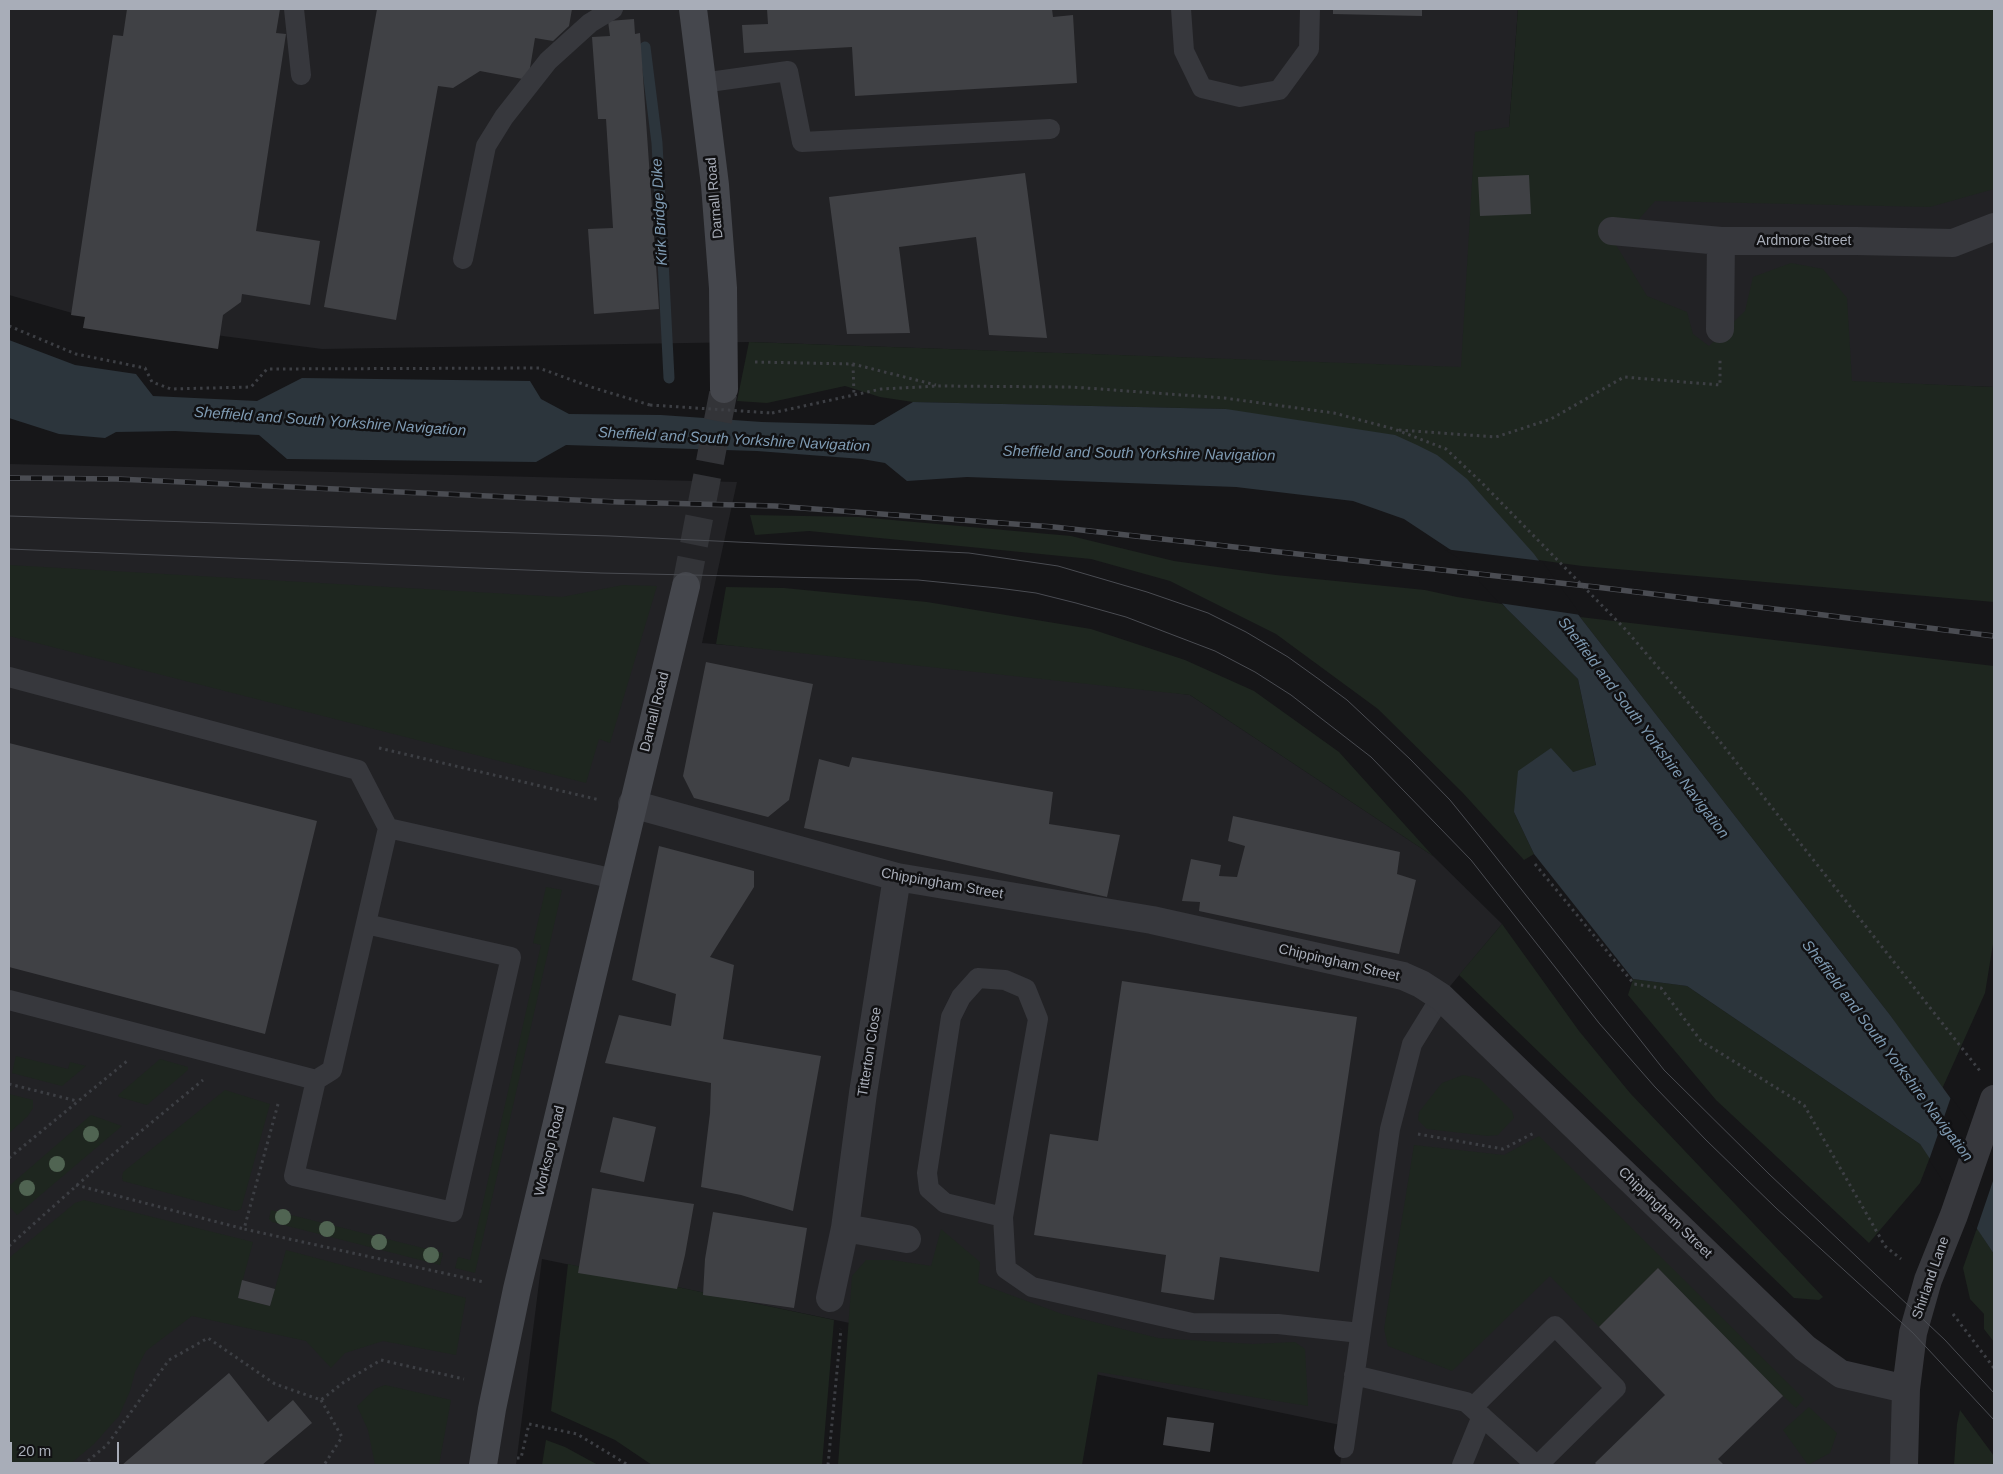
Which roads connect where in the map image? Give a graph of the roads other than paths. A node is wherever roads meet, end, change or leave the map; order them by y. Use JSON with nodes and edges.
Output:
{"nodes":[{"id":1,"x":294,"y":9,"type":"edge"},
{"id":2,"x":613,"y":9,"type":"edge"},
{"id":3,"x":693,"y":9,"type":"edge"},
{"id":4,"x":1181,"y":9,"type":"edge"},
{"id":5,"x":1310,"y":9,"type":"edge"},
{"id":6,"x":301,"y":74,"type":"dead end"},
{"id":7,"x":702,"y":83,"type":"junction"},
{"id":8,"x":1050,"y":129,"type":"dead end"},
{"id":9,"x":1994,"y":227,"type":"edge"},
{"id":10,"x":1612,"y":231,"type":"dead end"},
{"id":11,"x":1721,"y":242,"type":"junction"},
{"id":12,"x":463,"y":259,"type":"dead end"},
{"id":13,"x":1720,"y":329,"type":"road end"},
{"id":14,"x":724,"y":389,"type":"tunnel mouth"},
{"id":15,"x":686,"y":586,"type":"tunnel mouth"},
{"id":16,"x":9,"y":677,"type":"edge"},
{"id":17,"x":632,"y":804,"type":"junction"},
{"id":18,"x":388,"y":828,"type":"junction"},
{"id":19,"x":626,"y":838,"type":"joint"},
{"id":20,"x":897,"y":877,"type":"junction"},
{"id":21,"x":615,"y":879,"type":"junction"},
{"id":22,"x":366,"y":924,"type":"junction"},
{"id":23,"x":1441,"y":997,"type":"junction"},
{"id":24,"x":9,"y":1000,"type":"edge"},
{"id":25,"x":316,"y":1080,"type":"junction"},
{"id":26,"x":1994,"y":1099,"type":"edge"},
{"id":27,"x":1003,"y":1217,"type":"junction"},
{"id":28,"x":845,"y":1228,"type":"junction"},
{"id":29,"x":907,"y":1239,"type":"dead end"},
{"id":30,"x":830,"y":1298,"type":"road end"},
{"id":31,"x":1360,"y":1333,"type":"junction"},
{"id":32,"x":1354,"y":1375,"type":"junction"},
{"id":33,"x":1906,"y":1389,"type":"junction"},
{"id":34,"x":1477,"y":1412,"type":"junction"},
{"id":35,"x":1344,"y":1448,"type":"dead end"},
{"id":36,"x":484,"y":1458,"type":"edge"},
{"id":37,"x":1462,"y":1465,"type":"edge"},
{"id":38,"x":1537,"y":1465,"type":"edge"},
{"id":39,"x":1904,"y":1465,"type":"edge"}],
"edges":[{"from":1,"to":6,"type":"lane"},
{"from":2,"to":12,"type":"lane"},
{"from":3,"to":7,"type":"main road","name":"Darnall Road"},
{"from":4,"to":5,"type":"lane"},
{"from":7,"to":8,"type":"lane"},
{"from":7,"to":14,"type":"main road","name":"Darnall Road"},
{"from":9,"to":11,"type":"street","name":"Ardmore Street"},
{"from":10,"to":11,"type":"street","name":"Ardmore Street"},
{"from":11,"to":13,"type":"street"},
{"from":15,"to":17,"type":"main road","name":"Darnall Road"},
{"from":16,"to":18,"type":"lane"},
{"from":17,"to":19,"type":"main road","name":"Darnall Road"},
{"from":17,"to":20,"type":"street","name":"Chippingham Street"},
{"from":18,"to":21,"type":"lane"},
{"from":18,"to":22,"type":"lane"},
{"from":19,"to":21,"type":"main road","name":"Worksop Road"},
{"from":20,"to":23,"type":"street","name":"Chippingham Street"},
{"from":20,"to":28,"type":"street","name":"Titterton Close"},
{"from":21,"to":36,"type":"main road","name":"Worksop Road"},
{"from":22,"to":25,"type":"lane"},
{"from":22,"to":25,"type":"lane"},
{"from":23,"to":31,"type":"lane"},
{"from":23,"to":33,"type":"street","name":"Chippingham Street"},
{"from":24,"to":25,"type":"lane"},
{"from":26,"to":33,"type":"street","name":"Shirland Lane"},
{"from":27,"to":27,"type":"lane"},
{"from":27,"to":31,"type":"lane"},
{"from":28,"to":29,"type":"street"},
{"from":28,"to":30,"type":"street","name":"Titterton Close"},
{"from":31,"to":32,"type":"lane"},
{"from":32,"to":34,"type":"lane"},
{"from":32,"to":35,"type":"lane"},
{"from":33,"to":39,"type":"street","name":"Shirland Lane"},
{"from":34,"to":37,"type":"lane"},
{"from":34,"to":38,"type":"lane"},
{"from":34,"to":38,"type":"lane"}]}
